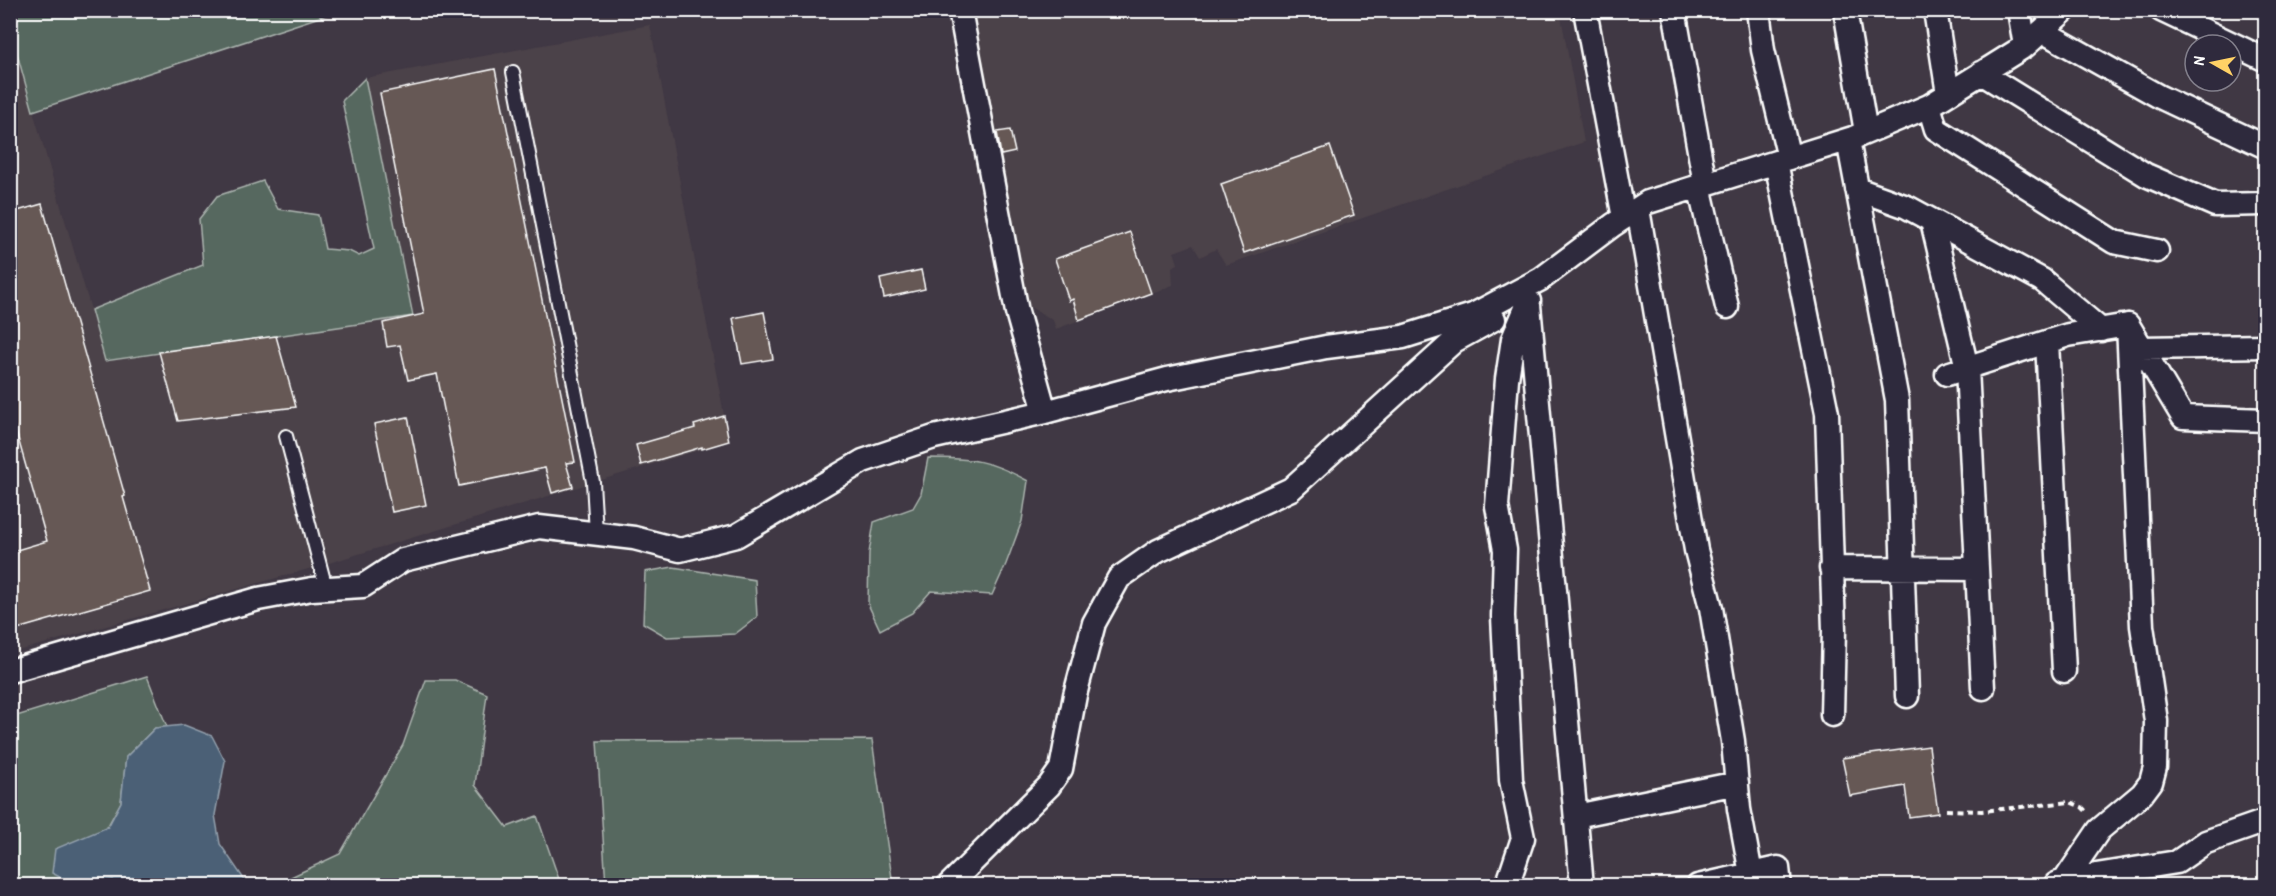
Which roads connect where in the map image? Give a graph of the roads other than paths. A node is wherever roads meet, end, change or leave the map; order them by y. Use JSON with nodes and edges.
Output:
{"nodes":[{"id":1,"x":960,"y":10,"type":"edge"},
{"id":2,"x":1585,"y":10,"type":"edge"},
{"id":3,"x":1674,"y":10,"type":"edge"},
{"id":4,"x":1758,"y":10,"type":"edge"},
{"id":5,"x":1845,"y":10,"type":"edge"},
{"id":6,"x":1935,"y":10,"type":"edge"},
{"id":7,"x":2019,"y":10,"type":"edge"},
{"id":8,"x":2065,"y":10,"type":"edge"},
{"id":9,"x":2161,"y":10,"type":"edge"},
{"id":10,"x":2042,"y":31,"type":"junction"},
{"id":11,"x":2025,"y":46,"type":"junction"},
{"id":12,"x":2265,"y":60,"type":"edge"},
{"id":13,"x":513,"y":72,"type":"dead end"},
{"id":14,"x":1981,"y":73,"type":"junction"},
{"id":15,"x":1938,"y":100,"type":"junction"},
{"id":16,"x":1857,"y":136,"type":"junction"},
{"id":17,"x":2265,"y":147,"type":"edge"},
{"id":18,"x":1783,"y":160,"type":"junction"},
{"id":19,"x":1702,"y":185,"type":"junction"},
{"id":20,"x":1857,"y":189,"type":"junction"},
{"id":21,"x":2265,"y":204,"type":"edge"},
{"id":22,"x":1631,"y":213,"type":"junction"},
{"id":23,"x":1932,"y":220,"type":"junction"},
{"id":24,"x":1604,"y":232,"type":"junction"},
{"id":25,"x":2157,"y":251,"type":"dead end"},
{"id":26,"x":1529,"y":301,"type":"junction"},
{"id":27,"x":1727,"y":307,"type":"dead end"},
{"id":28,"x":2128,"y":325,"type":"junction"},
{"id":29,"x":2101,"y":330,"type":"junction"},
{"id":30,"x":2047,"y":342,"type":"junction"},
{"id":31,"x":2265,"y":346,"type":"edge"},
{"id":32,"x":2141,"y":348,"type":"junction"},
{"id":33,"x":1957,"y":371,"type":"junction"},
{"id":34,"x":1045,"y":412,"type":"junction"},
{"id":35,"x":2265,"y":420,"type":"edge"},
{"id":36,"x":286,"y":436,"type":"dead end"},
{"id":37,"x":596,"y":533,"type":"junction"},
{"id":38,"x":1831,"y":568,"type":"junction"},
{"id":39,"x":1902,"y":568,"type":"junction"},
{"id":40,"x":1977,"y":569,"type":"junction"},
{"id":41,"x":326,"y":588,"type":"junction"},
{"id":42,"x":2064,"y":670,"type":"dead end"},
{"id":43,"x":10,"y":672,"type":"edge"},
{"id":44,"x":1983,"y":688,"type":"dead end"},
{"id":45,"x":1907,"y":696,"type":"dead end"},
{"id":46,"x":1832,"y":715,"type":"dead end"},
{"id":47,"x":1737,"y":783,"type":"junction"},
{"id":48,"x":1576,"y":816,"type":"junction"},
{"id":49,"x":2265,"y":821,"type":"edge"},
{"id":50,"x":1751,"y":874,"type":"junction"},
{"id":51,"x":2058,"y":883,"type":"edge"},
{"id":52,"x":948,"y":885,"type":"edge"},
{"id":53,"x":1507,"y":885,"type":"edge"},
{"id":54,"x":1582,"y":885,"type":"edge"},
{"id":55,"x":1698,"y":885,"type":"edge"},
{"id":56,"x":1780,"y":885,"type":"edge"}],
"edges":[{"from":1,"to":34,"type":"street"},
{"from":2,"to":22,"type":"street"},
{"from":3,"to":19,"type":"street"},
{"from":4,"to":18,"type":"street"},
{"from":5,"to":16,"type":"street"},
{"from":6,"to":15,"type":"street"},
{"from":7,"to":11,"type":"street"},
{"from":8,"to":10,"type":"street"},
{"from":9,"to":12,"type":"street"},
{"from":10,"to":11,"type":"street"},
{"from":10,"to":17,"type":"street"},
{"from":11,"to":14,"type":"street"},
{"from":13,"to":37,"type":"lane"},
{"from":14,"to":15,"type":"street"},
{"from":14,"to":21,"type":"street"},
{"from":15,"to":16,"type":"street"},
{"from":15,"to":25,"type":"street"},
{"from":16,"to":18,"type":"street"},
{"from":16,"to":20,"type":"street"},
{"from":18,"to":19,"type":"street"},
{"from":18,"to":38,"type":"street"},
{"from":19,"to":22,"type":"street"},
{"from":19,"to":27,"type":"street"},
{"from":20,"to":23,"type":"street"},
{"from":20,"to":39,"type":"street"},
{"from":22,"to":24,"type":"street"},
{"from":22,"to":47,"type":"street"},
{"from":23,"to":29,"type":"street"},
{"from":23,"to":33,"type":"street"},
{"from":24,"to":26,"type":"street"},
{"from":24,"to":34,"type":"street"},
{"from":26,"to":48,"type":"street"},
{"from":26,"to":52,"type":"street"},
{"from":26,"to":53,"type":"street"},
{"from":28,"to":29,"type":"street"},
{"from":28,"to":32,"type":"street"},
{"from":28,"to":51,"type":"street"},
{"from":29,"to":30,"type":"street"},
{"from":30,"to":33,"type":"street"},
{"from":30,"to":42,"type":"street"},
{"from":31,"to":32,"type":"street"},
{"from":32,"to":35,"type":"street"},
{"from":33,"to":40,"type":"street"},
{"from":34,"to":37,"type":"street"},
{"from":36,"to":41,"type":"lane"},
{"from":37,"to":41,"type":"street"},
{"from":38,"to":39,"type":"street"},
{"from":38,"to":46,"type":"street"},
{"from":39,"to":40,"type":"street"},
{"from":39,"to":45,"type":"street"},
{"from":40,"to":44,"type":"street"},
{"from":41,"to":43,"type":"street"},
{"from":47,"to":48,"type":"street"},
{"from":47,"to":50,"type":"street"},
{"from":48,"to":54,"type":"street"},
{"from":49,"to":51,"type":"street"},
{"from":50,"to":55,"type":"street"},
{"from":50,"to":56,"type":"street"}]}
